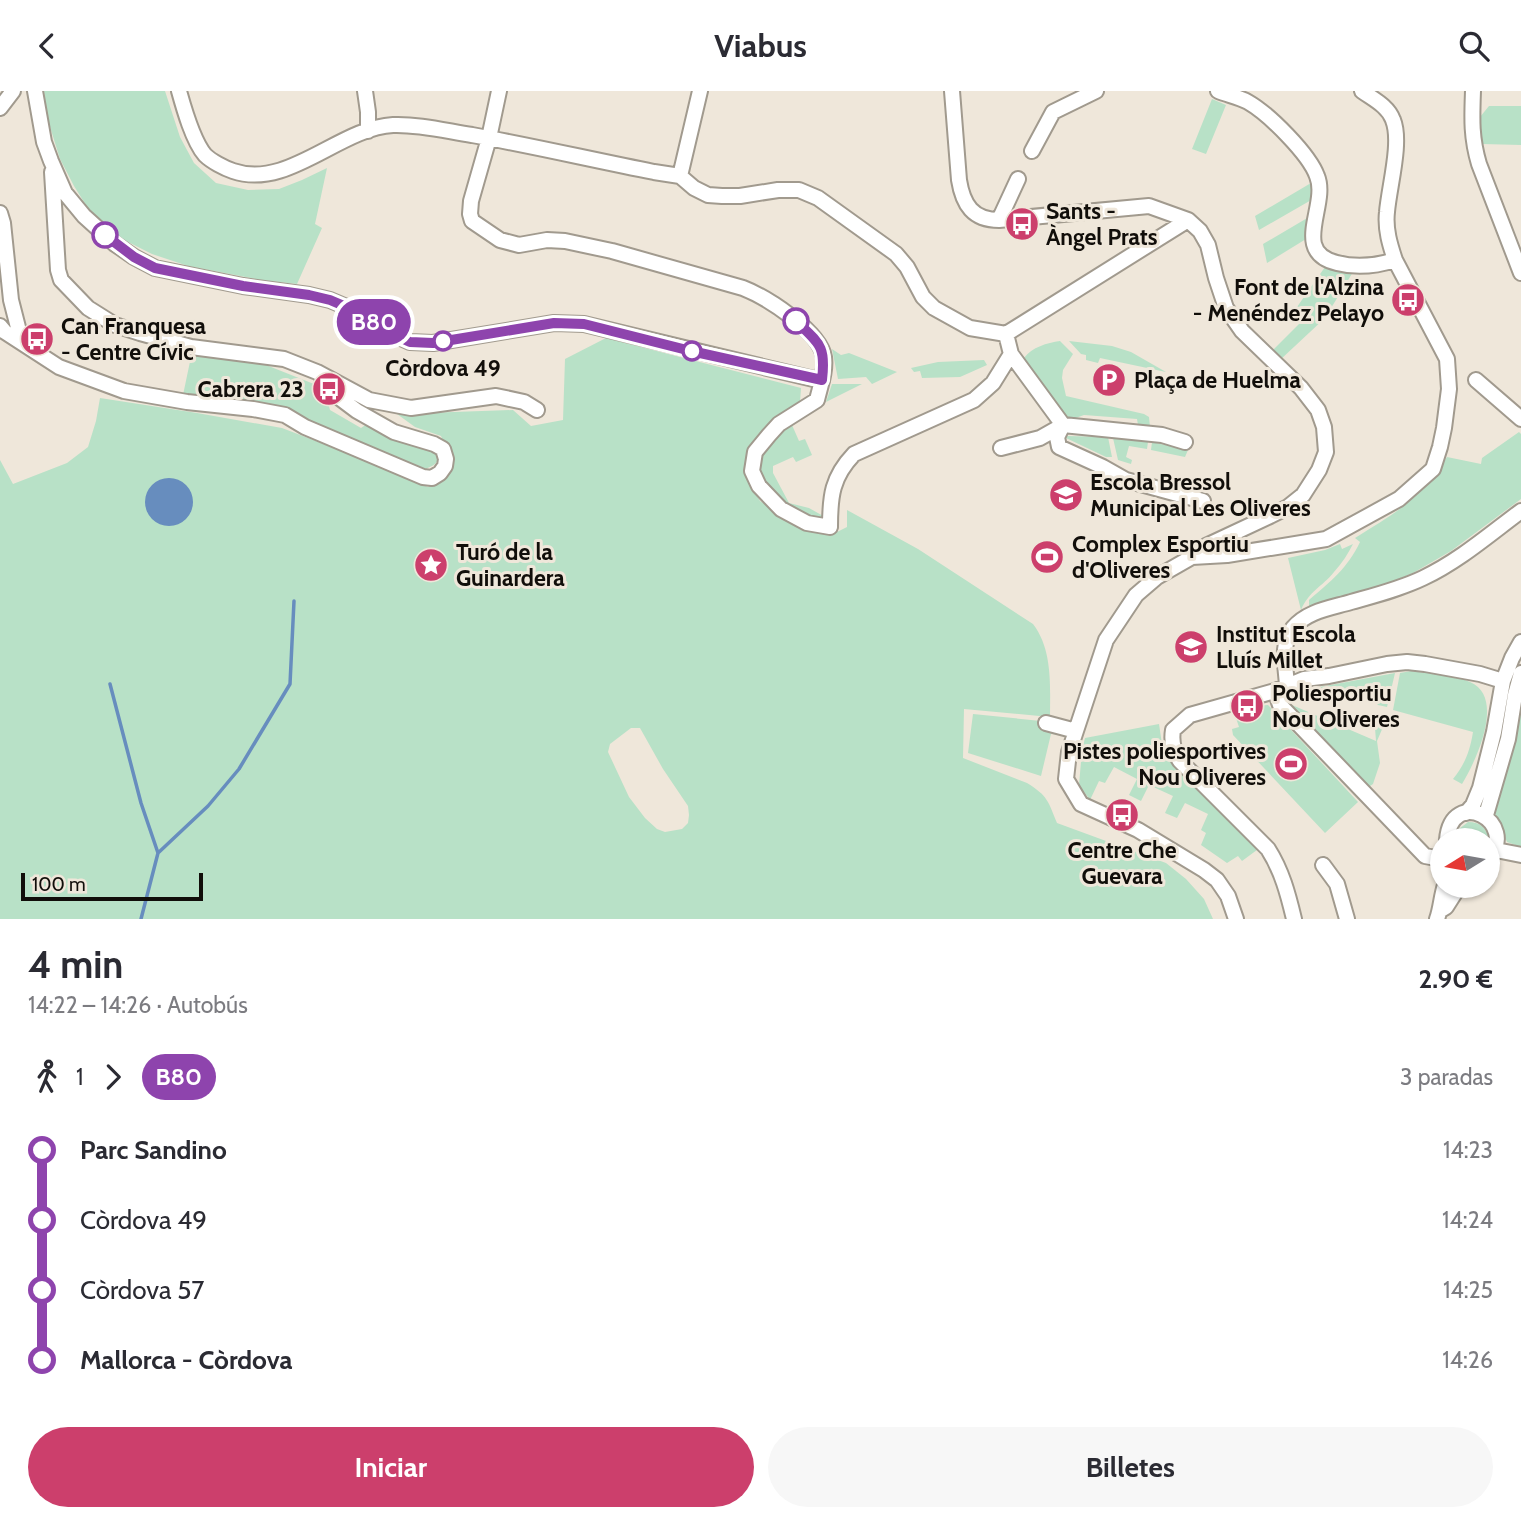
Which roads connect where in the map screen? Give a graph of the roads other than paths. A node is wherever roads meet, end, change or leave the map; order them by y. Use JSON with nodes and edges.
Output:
{"nodes":[{"id":1,"x":13,"y":91,"type":"edge"},
{"id":2,"x":35,"y":91,"type":"edge"},
{"id":3,"x":179,"y":91,"type":"edge"},
{"id":4,"x":365,"y":91,"type":"edge"},
{"id":5,"x":499,"y":91,"type":"edge"},
{"id":6,"x":700,"y":91,"type":"edge"},
{"id":7,"x":951,"y":91,"type":"edge"},
{"id":8,"x":1096,"y":91,"type":"edge"},
{"id":9,"x":1218,"y":91,"type":"edge"},
{"id":10,"x":1362,"y":91,"type":"edge"},
{"id":11,"x":1473,"y":91,"type":"edge"},
{"id":12,"x":0,"y":108,"type":"edge"},
{"id":13,"x":369,"y":131,"type":"junction"},
{"id":14,"x":489,"y":138,"type":"junction"},
{"id":15,"x":1031,"y":151,"type":"dead end"},
{"id":16,"x":51,"y":161,"type":"junction"},
{"id":17,"x":680,"y":176,"type":"junction"},
{"id":18,"x":1018,"y":179,"type":"dead end"},
{"id":19,"x":0,"y":213,"type":"edge"},
{"id":20,"x":1188,"y":219,"type":"junction"},
{"id":21,"x":999,"y":220,"type":"junction"},
{"id":22,"x":1395,"y":260,"type":"junction"},
{"id":23,"x":1521,"y":273,"type":"edge"},
{"id":24,"x":0,"y":326,"type":"edge"},
{"id":25,"x":1006,"y":334,"type":"junction"},
{"id":26,"x":22,"y":343,"type":"junction"},
{"id":27,"x":1011,"y":354,"type":"junction"},
{"id":28,"x":329,"y":379,"type":"junction"},
{"id":29,"x":822,"y":380,"type":"junction"},
{"id":30,"x":1476,"y":380,"type":"dead end"},
{"id":31,"x":537,"y":410,"type":"dead end"},
{"id":32,"x":1521,"y":419,"type":"edge"},
{"id":33,"x":1063,"y":425,"type":"junction"},
{"id":34,"x":1185,"y":442,"type":"dead end"},
{"id":35,"x":1001,"y":448,"type":"dead end"},
{"id":36,"x":1203,"y":501,"type":"dead end"},
{"id":37,"x":1521,"y":510,"type":"edge"},
{"id":38,"x":1192,"y":557,"type":"junction"},
{"id":39,"x":1521,"y":642,"type":"edge"},
{"id":40,"x":1521,"y":673,"type":"edge"},
{"id":41,"x":1503,"y":681,"type":"junction"},
{"id":42,"x":1281,"y":688,"type":"junction"},
{"id":43,"x":1045,"y":723,"type":"dead end"},
{"id":44,"x":1076,"y":731,"type":"junction"},
{"id":45,"x":1466,"y":813,"type":"junction"},
{"id":46,"x":1486,"y":815,"type":"junction"},
{"id":47,"x":1449,"y":828,"type":"edge"},
{"id":48,"x":1497,"y":828,"type":"edge"},
{"id":49,"x":1500,"y":855,"type":"edge"},
{"id":50,"x":1521,"y":855,"type":"edge"},
{"id":51,"x":1430,"y":857,"type":"edge"},
{"id":52,"x":1324,"y":865,"type":"dead end"},
{"id":53,"x":1452,"y":898,"type":"edge"},
{"id":54,"x":1438,"y":915,"type":"edge"},
{"id":55,"x":1236,"y":919,"type":"edge"},
{"id":56,"x":1294,"y":919,"type":"edge"},
{"id":57,"x":1347,"y":919,"type":"edge"}],
"edges":[{"from":1,"to":12,"type":"street"},
{"from":2,"to":16,"type":"street"},
{"from":3,"to":13,"type":"street"},
{"from":4,"to":13,"type":"street"},
{"from":5,"to":14,"type":"street"},
{"from":6,"to":17,"type":"street"},
{"from":7,"to":21,"type":"street"},
{"from":8,"to":15,"type":"street"},
{"from":9,"to":22,"type":"street"},
{"from":10,"to":22,"type":"street"},
{"from":11,"to":23,"type":"street"},
{"from":13,"to":14,"type":"street"},
{"from":14,"to":17,"type":"street"},
{"from":14,"to":29,"type":"street"},
{"from":16,"to":28,"type":"street"},
{"from":16,"to":29,"type":"street"},
{"from":17,"to":25,"type":"street"},
{"from":18,"to":21,"type":"street"},
{"from":19,"to":26,"type":"street"},
{"from":20,"to":21,"type":"street"},
{"from":20,"to":25,"type":"street"},
{"from":20,"to":38,"type":"street"},
{"from":22,"to":38,"type":"street"},
{"from":24,"to":26,"type":"street"},
{"from":25,"to":27,"type":"street"},
{"from":26,"to":28,"type":"street"},
{"from":27,"to":29,"type":"street"},
{"from":27,"to":33,"type":"street"},
{"from":28,"to":31,"type":"street"},
{"from":30,"to":32,"type":"street"},
{"from":33,"to":34,"type":"street"},
{"from":33,"to":35,"type":"street"},
{"from":33,"to":36,"type":"street"},
{"from":37,"to":42,"type":"street"},
{"from":38,"to":44,"type":"street"},
{"from":39,"to":41,"type":"street"},
{"from":40,"to":46,"type":"street"},
{"from":41,"to":42,"type":"street"},
{"from":41,"to":45,"type":"street"},
{"from":42,"to":51,"type":"street"},
{"from":42,"to":56,"type":"street"},
{"from":43,"to":44,"type":"street"},
{"from":44,"to":55,"type":"street"},
{"from":45,"to":46,"type":"street"},
{"from":45,"to":47,"type":"street"},
{"from":46,"to":48,"type":"street"},
{"from":49,"to":50,"type":"street"},
{"from":52,"to":57,"type":"street"},
{"from":53,"to":54,"type":"street"}]}
